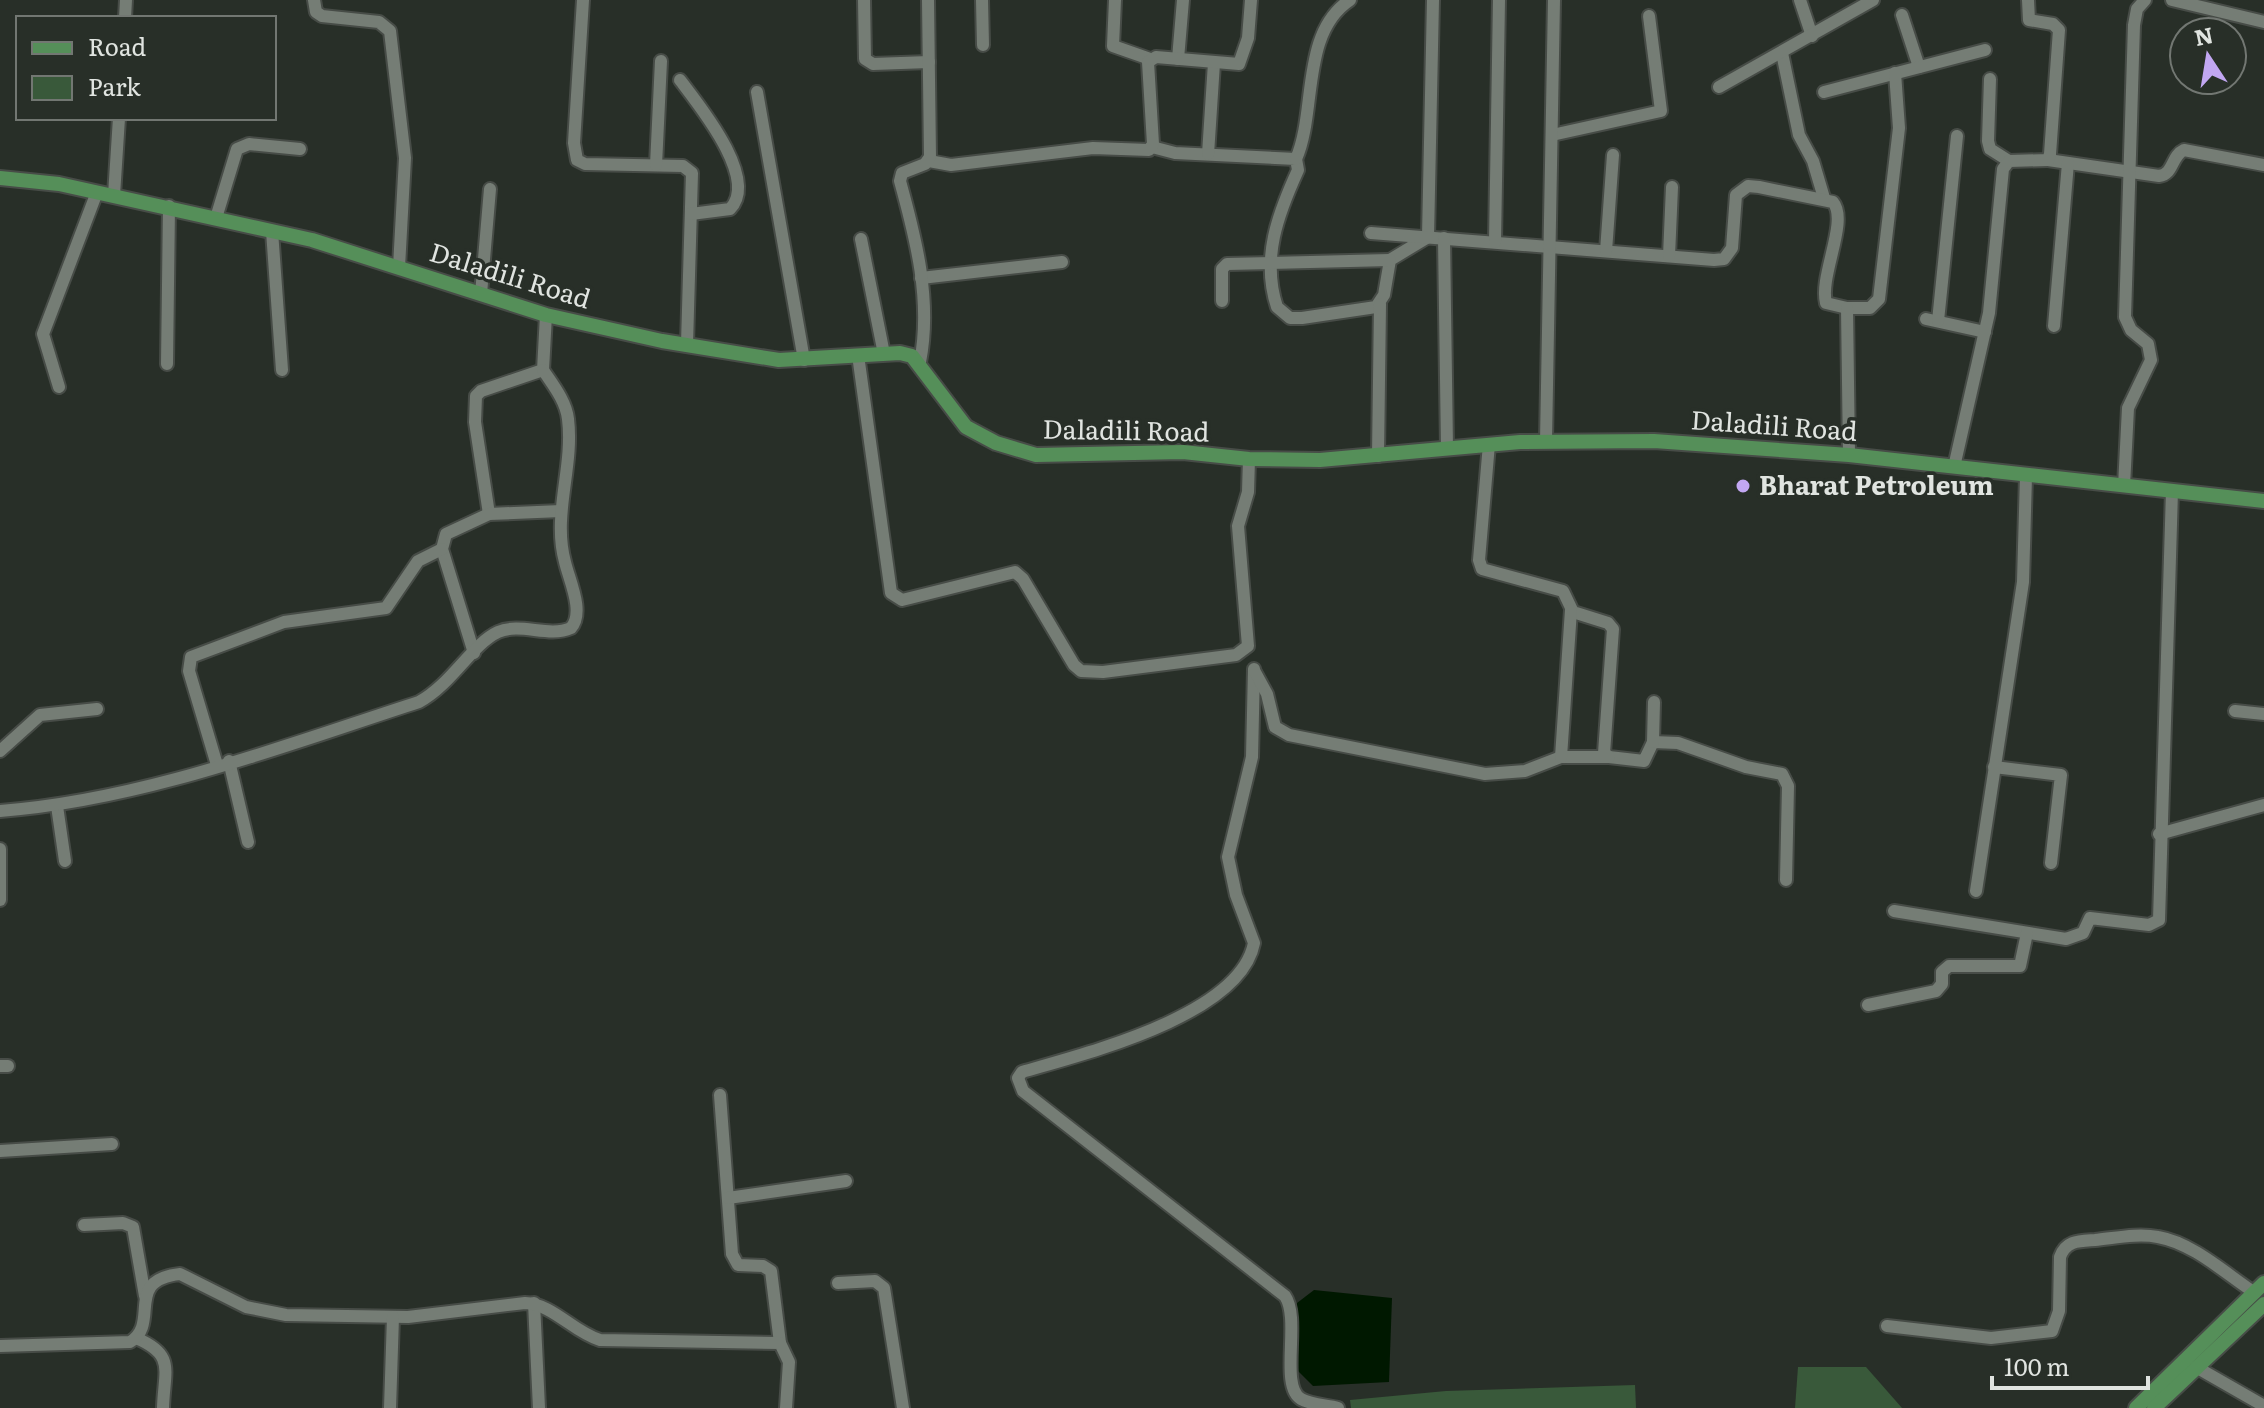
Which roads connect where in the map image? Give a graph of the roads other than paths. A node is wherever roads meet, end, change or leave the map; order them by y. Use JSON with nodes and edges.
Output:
{"nodes":[{"id":1,"x":314,"y":0,"type":"edge"},
{"id":2,"x":583,"y":0,"type":"edge"},
{"id":3,"x":864,"y":0,"type":"edge"},
{"id":4,"x":928,"y":0,"type":"edge"},
{"id":5,"x":982,"y":0,"type":"edge"},
{"id":6,"x":1115,"y":0,"type":"edge"},
{"id":7,"x":1183,"y":0,"type":"edge"},
{"id":8,"x":1251,"y":0,"type":"edge"},
{"id":9,"x":1433,"y":0,"type":"edge"},
{"id":10,"x":1499,"y":0,"type":"edge"},
{"id":11,"x":1554,"y":0,"type":"edge"},
{"id":12,"x":1800,"y":0,"type":"edge"},
{"id":13,"x":1873,"y":0,"type":"edge"},
{"id":14,"x":2028,"y":0,"type":"edge"},
{"id":15,"x":2145,"y":0,"type":"edge"},
{"id":16,"x":2172,"y":0,"type":"edge"},
{"id":17,"x":1342,"y":6,"type":"edge"},
{"id":18,"x":1902,"y":15,"type":"dead end"},
{"id":19,"x":1649,"y":16,"type":"dead end"},
{"id":20,"x":2264,"y":22,"type":"edge"},
{"id":21,"x":1812,"y":36,"type":"junction"},
{"id":22,"x":983,"y":45,"type":"dead end"},
{"id":23,"x":1985,"y":50,"type":"dead end"},
{"id":24,"x":1782,"y":53,"type":"junction"},
{"id":25,"x":1150,"y":59,"type":"junction"},
{"id":26,"x":1178,"y":59,"type":"junction"},
{"id":27,"x":661,"y":61,"type":"dead end"},
{"id":28,"x":929,"y":62,"type":"junction"},
{"id":29,"x":1214,"y":63,"type":"junction"},
{"id":30,"x":1919,"y":67,"type":"junction"},
{"id":31,"x":1895,"y":73,"type":"junction"},
{"id":32,"x":1990,"y":79,"type":"dead end"},
{"id":33,"x":680,"y":80,"type":"dead end"},
{"id":34,"x":1719,"y":87,"type":"dead end"},
{"id":35,"x":757,"y":92,"type":"dead end"},
{"id":36,"x":1824,"y":92,"type":"dead end"},
{"id":37,"x":119,"y":120,"type":"edge"},
{"id":38,"x":1552,"y":135,"type":"junction"},
{"id":39,"x":1957,"y":136,"type":"dead end"},
{"id":40,"x":1152,"y":147,"type":"junction"},
{"id":41,"x":300,"y":149,"type":"dead end"},
{"id":42,"x":1208,"y":154,"type":"junction"},
{"id":43,"x":1613,"y":155,"type":"dead end"},
{"id":44,"x":1296,"y":159,"type":"junction"},
{"id":45,"x":2048,"y":160,"type":"junction"},
{"id":46,"x":929,"y":161,"type":"junction"},
{"id":47,"x":2009,"y":161,"type":"junction"},
{"id":48,"x":2068,"y":163,"type":"junction"},
{"id":49,"x":656,"y":165,"type":"junction"},
{"id":50,"x":2264,"y":165,"type":"edge"},
{"id":51,"x":2127,"y":170,"type":"junction"},
{"id":52,"x":0,"y":178,"type":"edge"},
{"id":53,"x":1672,"y":187,"type":"dead end"},
{"id":54,"x":490,"y":189,"type":"dead end"},
{"id":55,"x":97,"y":192,"type":"junction"},
{"id":56,"x":114,"y":195,"type":"junction"},
{"id":57,"x":1824,"y":198,"type":"junction"},
{"id":58,"x":169,"y":206,"type":"junction"},
{"id":59,"x":691,"y":214,"type":"junction"},
{"id":60,"x":216,"y":218,"type":"junction"},
{"id":61,"x":272,"y":231,"type":"junction"},
{"id":62,"x":1371,"y":233,"type":"dead end"},
{"id":63,"x":1428,"y":237,"type":"junction"},
{"id":64,"x":1444,"y":238,"type":"junction"},
{"id":65,"x":861,"y":239,"type":"dead end"},
{"id":66,"x":1495,"y":242,"type":"junction"},
{"id":67,"x":1551,"y":246,"type":"junction"},
{"id":68,"x":1606,"y":251,"type":"junction"},
{"id":69,"x":1669,"y":256,"type":"junction"},
{"id":70,"x":1390,"y":260,"type":"junction"},
{"id":71,"x":1271,"y":261,"type":"junction"},
{"id":72,"x":1062,"y":262,"type":"dead end"},
{"id":73,"x":399,"y":267,"type":"junction"},
{"id":74,"x":921,"y":278,"type":"junction"},
{"id":75,"x":481,"y":294,"type":"junction"},
{"id":76,"x":1222,"y":301,"type":"dead end"},
{"id":77,"x":1380,"y":304,"type":"junction"},
{"id":78,"x":1847,"y":308,"type":"junction"},
{"id":79,"x":546,"y":315,"type":"junction"},
{"id":80,"x":2054,"y":326,"type":"dead end"},
{"id":81,"x":1985,"y":332,"type":"junction"},
{"id":82,"x":687,"y":344,"type":"junction"},
{"id":83,"x":884,"y":354,"type":"junction"},
{"id":84,"x":858,"y":355,"type":"junction"},
{"id":85,"x":804,"y":360,"type":"junction"},
{"id":86,"x":920,"y":362,"type":"junction"},
{"id":87,"x":167,"y":364,"type":"dead end"},
{"id":88,"x":282,"y":370,"type":"dead end"},
{"id":89,"x":543,"y":370,"type":"junction"},
{"id":90,"x":59,"y":387,"type":"dead end"},
{"id":91,"x":1546,"y":441,"type":"junction"},
{"id":92,"x":1489,"y":444,"type":"junction"},
{"id":93,"x":1447,"y":448,"type":"junction"},
{"id":94,"x":1849,"y":455,"type":"junction"},
{"id":95,"x":1378,"y":456,"type":"junction"},
{"id":96,"x":1249,"y":459,"type":"junction"},
{"id":97,"x":1954,"y":467,"type":"junction"},
{"id":98,"x":2026,"y":476,"type":"junction"},
{"id":99,"x":2124,"y":486,"type":"junction"},
{"id":100,"x":2172,"y":491,"type":"junction"},
{"id":101,"x":2264,"y":501,"type":"edge"},
{"id":102,"x":561,"y":511,"type":"junction"},
{"id":103,"x":489,"y":514,"type":"junction"},
{"id":104,"x":442,"y":549,"type":"junction"},
{"id":105,"x":1571,"y":610,"type":"junction"},
{"id":106,"x":1244,"y":652,"type":"junction"},
{"id":107,"x":474,"y":653,"type":"junction"},
{"id":108,"x":1254,"y":669,"type":"junction"},
{"id":109,"x":1654,"y":702,"type":"dead end"},
{"id":110,"x":97,"y":709,"type":"dead end"},
{"id":111,"x":2235,"y":711,"type":"dead end"},
{"id":112,"x":2264,"y":714,"type":"edge"},
{"id":113,"x":1653,"y":742,"type":"junction"},
{"id":114,"x":0,"y":751,"type":"edge"},
{"id":115,"x":1561,"y":757,"type":"junction"},
{"id":116,"x":1609,"y":757,"type":"junction"},
{"id":117,"x":223,"y":763,"type":"junction"},
{"id":118,"x":1994,"y":767,"type":"junction"},
{"id":119,"x":2264,"y":805,"type":"edge"},
{"id":120,"x":57,"y":806,"type":"junction"},
{"id":121,"x":0,"y":811,"type":"edge"},
{"id":122,"x":2159,"y":834,"type":"junction"},
{"id":123,"x":248,"y":842,"type":"dead end"},
{"id":124,"x":0,"y":849,"type":"edge"},
{"id":125,"x":65,"y":861,"type":"dead end"},
{"id":126,"x":2051,"y":863,"type":"dead end"},
{"id":127,"x":1786,"y":880,"type":"dead end"},
{"id":128,"x":1976,"y":891,"type":"dead end"},
{"id":129,"x":0,"y":900,"type":"edge"},
{"id":130,"x":1894,"y":911,"type":"dead end"},
{"id":131,"x":2027,"y":933,"type":"junction"},
{"id":132,"x":1868,"y":1005,"type":"dead end"},
{"id":133,"x":720,"y":1095,"type":"dead end"},
{"id":134,"x":112,"y":1144,"type":"dead end"},
{"id":135,"x":0,"y":1151,"type":"edge"},
{"id":136,"x":846,"y":1181,"type":"dead end"},
{"id":137,"x":728,"y":1198,"type":"junction"},
{"id":138,"x":84,"y":1225,"type":"dead end"},
{"id":139,"x":838,"y":1283,"type":"dead end"},
{"id":140,"x":2261,"y":1293,"type":"edge"},
{"id":141,"x":145,"y":1296,"type":"junction"},
{"id":142,"x":534,"y":1303,"type":"junction"},
{"id":143,"x":393,"y":1317,"type":"junction"},
{"id":144,"x":1887,"y":1326,"type":"dead end"},
{"id":145,"x":136,"y":1338,"type":"junction"},
{"id":146,"x":780,"y":1343,"type":"junction"},
{"id":147,"x":0,"y":1346,"type":"edge"},
{"id":148,"x":2196,"y":1367,"type":"junction"},
{"id":149,"x":2264,"y":1406,"type":"edge"},
{"id":150,"x":163,"y":1408,"type":"edge"},
{"id":151,"x":390,"y":1408,"type":"edge"},
{"id":152,"x":539,"y":1408,"type":"edge"},
{"id":153,"x":786,"y":1408,"type":"edge"},
{"id":154,"x":903,"y":1408,"type":"edge"},
{"id":155,"x":1338,"y":1408,"type":"edge"},
{"id":156,"x":2136,"y":1408,"type":"edge"},
{"id":157,"x":2154,"y":1408,"type":"edge"}],
"edges":[{"from":1,"to":73,"type":"street"},
{"from":2,"to":49,"type":"street"},
{"from":3,"to":28,"type":"street"},
{"from":4,"to":28,"type":"street"},
{"from":5,"to":22,"type":"street"},
{"from":6,"to":25,"type":"street"},
{"from":7,"to":26,"type":"street"},
{"from":8,"to":29,"type":"street"},
{"from":9,"to":63,"type":"street"},
{"from":10,"to":66,"type":"street"},
{"from":11,"to":38,"type":"street"},
{"from":12,"to":21,"type":"street"},
{"from":13,"to":21,"type":"street"},
{"from":14,"to":45,"type":"street"},
{"from":15,"to":51,"type":"street"},
{"from":16,"to":20,"type":"street"},
{"from":17,"to":44,"type":"street"},
{"from":18,"to":30,"type":"street"},
{"from":19,"to":38,"type":"street"},
{"from":21,"to":24,"type":"street"},
{"from":23,"to":30,"type":"street"},
{"from":24,"to":34,"type":"street"},
{"from":24,"to":57,"type":"street"},
{"from":25,"to":26,"type":"street"},
{"from":25,"to":40,"type":"street"},
{"from":26,"to":29,"type":"street"},
{"from":27,"to":49,"type":"street"},
{"from":28,"to":46,"type":"street"},
{"from":29,"to":42,"type":"street"},
{"from":30,"to":31,"type":"street"},
{"from":31,"to":36,"type":"street"},
{"from":31,"to":78,"type":"street"},
{"from":32,"to":47,"type":"street"},
{"from":33,"to":59,"type":"street"},
{"from":35,"to":85,"type":"street"},
{"from":37,"to":56,"type":"street"},
{"from":38,"to":67,"type":"street"},
{"from":39,"to":81,"type":"street"},
{"from":40,"to":42,"type":"street"},
{"from":40,"to":46,"type":"street"},
{"from":41,"to":60,"type":"street"},
{"from":42,"to":44,"type":"street"},
{"from":43,"to":68,"type":"street"},
{"from":44,"to":71,"type":"street"},
{"from":45,"to":47,"type":"street"},
{"from":45,"to":48,"type":"street"},
{"from":46,"to":74,"type":"street"},
{"from":47,"to":81,"type":"street"},
{"from":48,"to":51,"type":"street"},
{"from":48,"to":80,"type":"street"},
{"from":49,"to":59,"type":"street"},
{"from":50,"to":51,"type":"street"},
{"from":51,"to":99,"type":"street"},
{"from":52,"to":55,"type":"main road","name":"Daladili Road"},
{"from":53,"to":69,"type":"street"},
{"from":54,"to":75,"type":"street"},
{"from":55,"to":56,"type":"main road","name":"Daladili Road"},
{"from":55,"to":90,"type":"street"},
{"from":56,"to":58,"type":"main road","name":"Daladili Road"},
{"from":57,"to":69,"type":"street"},
{"from":57,"to":78,"type":"street"},
{"from":58,"to":60,"type":"main road","name":"Daladili Road"},
{"from":58,"to":87,"type":"street"},
{"from":59,"to":82,"type":"street"},
{"from":60,"to":61,"type":"main road","name":"Daladili Road"},
{"from":61,"to":73,"type":"main road","name":"Daladili Road"},
{"from":61,"to":88,"type":"street"},
{"from":62,"to":63,"type":"street"},
{"from":63,"to":64,"type":"street"},
{"from":63,"to":70,"type":"street"},
{"from":64,"to":66,"type":"street"},
{"from":64,"to":93,"type":"street"},
{"from":65,"to":83,"type":"street"},
{"from":66,"to":67,"type":"street"},
{"from":67,"to":68,"type":"street"},
{"from":67,"to":91,"type":"street"},
{"from":68,"to":69,"type":"street"},
{"from":70,"to":71,"type":"street"},
{"from":70,"to":77,"type":"street"},
{"from":71,"to":76,"type":"street"},
{"from":71,"to":77,"type":"street"},
{"from":72,"to":74,"type":"street"},
{"from":73,"to":75,"type":"main road","name":"Daladili Road"},
{"from":74,"to":86,"type":"street"},
{"from":75,"to":79,"type":"main road","name":"Daladili Road"},
{"from":77,"to":95,"type":"street"},
{"from":78,"to":94,"type":"street"},
{"from":79,"to":82,"type":"main road","name":"Daladili Road"},
{"from":79,"to":89,"type":"street"},
{"from":81,"to":97,"type":"street"},
{"from":82,"to":85,"type":"main road","name":"Daladili Road"},
{"from":83,"to":84,"type":"main road","name":"Daladili Road"},
{"from":83,"to":86,"type":"main road","name":"Daladili Road"},
{"from":84,"to":85,"type":"main road","name":"Daladili Road"},
{"from":84,"to":106,"type":"street"},
{"from":86,"to":96,"type":"main road","name":"Daladili Road"},
{"from":89,"to":102,"type":"street"},
{"from":89,"to":103,"type":"street"},
{"from":91,"to":92,"type":"main road","name":"Daladili Road"},
{"from":91,"to":94,"type":"main road","name":"Daladili Road"},
{"from":92,"to":93,"type":"main road","name":"Daladili Road"},
{"from":92,"to":105,"type":"street"},
{"from":93,"to":95,"type":"main road","name":"Daladili Road"},
{"from":94,"to":97,"type":"main road","name":"Daladili Road"},
{"from":95,"to":96,"type":"main road","name":"Daladili Road"},
{"from":96,"to":106,"type":"street"},
{"from":97,"to":98,"type":"main road","name":"Daladili Road"},
{"from":98,"to":99,"type":"main road","name":"Daladili Road"},
{"from":98,"to":118,"type":"street"},
{"from":99,"to":100,"type":"main road","name":"Daladili Road"},
{"from":100,"to":101,"type":"main road","name":"Daladili Road"},
{"from":100,"to":122,"type":"street"},
{"from":102,"to":103,"type":"street"},
{"from":102,"to":107,"type":"street"},
{"from":103,"to":104,"type":"street"},
{"from":104,"to":107,"type":"street"},
{"from":104,"to":117,"type":"street"},
{"from":105,"to":115,"type":"street"},
{"from":105,"to":116,"type":"street"},
{"from":106,"to":108,"type":"street"},
{"from":107,"to":117,"type":"street"},
{"from":108,"to":115,"type":"street"},
{"from":108,"to":155,"type":"street"},
{"from":109,"to":113,"type":"street"},
{"from":110,"to":114,"type":"street"},
{"from":111,"to":112,"type":"street"},
{"from":113,"to":116,"type":"street"},
{"from":113,"to":127,"type":"street"},
{"from":115,"to":116,"type":"street"},
{"from":117,"to":120,"type":"street"},
{"from":117,"to":123,"type":"street"},
{"from":118,"to":126,"type":"street"},
{"from":118,"to":128,"type":"street"},
{"from":119,"to":122,"type":"street"},
{"from":120,"to":121,"type":"street"},
{"from":120,"to":125,"type":"street"},
{"from":122,"to":131,"type":"street"},
{"from":124,"to":129,"type":"street"},
{"from":130,"to":131,"type":"street"},
{"from":131,"to":132,"type":"street"},
{"from":133,"to":137,"type":"street"},
{"from":134,"to":135,"type":"street"},
{"from":136,"to":137,"type":"street"},
{"from":137,"to":146,"type":"street"},
{"from":138,"to":141,"type":"street"},
{"from":139,"to":154,"type":"street"},
{"from":140,"to":144,"type":"street"},
{"from":140,"to":148,"type":"main road"},
{"from":140,"to":156,"type":"main road"},
{"from":141,"to":143,"type":"street"},
{"from":141,"to":145,"type":"street"},
{"from":142,"to":143,"type":"street"},
{"from":142,"to":146,"type":"street"},
{"from":142,"to":152,"type":"street"},
{"from":143,"to":151,"type":"street"},
{"from":145,"to":147,"type":"street"},
{"from":145,"to":150,"type":"street"},
{"from":146,"to":153,"type":"street"},
{"from":148,"to":149,"type":"street"},
{"from":148,"to":157,"type":"main road"}]}
